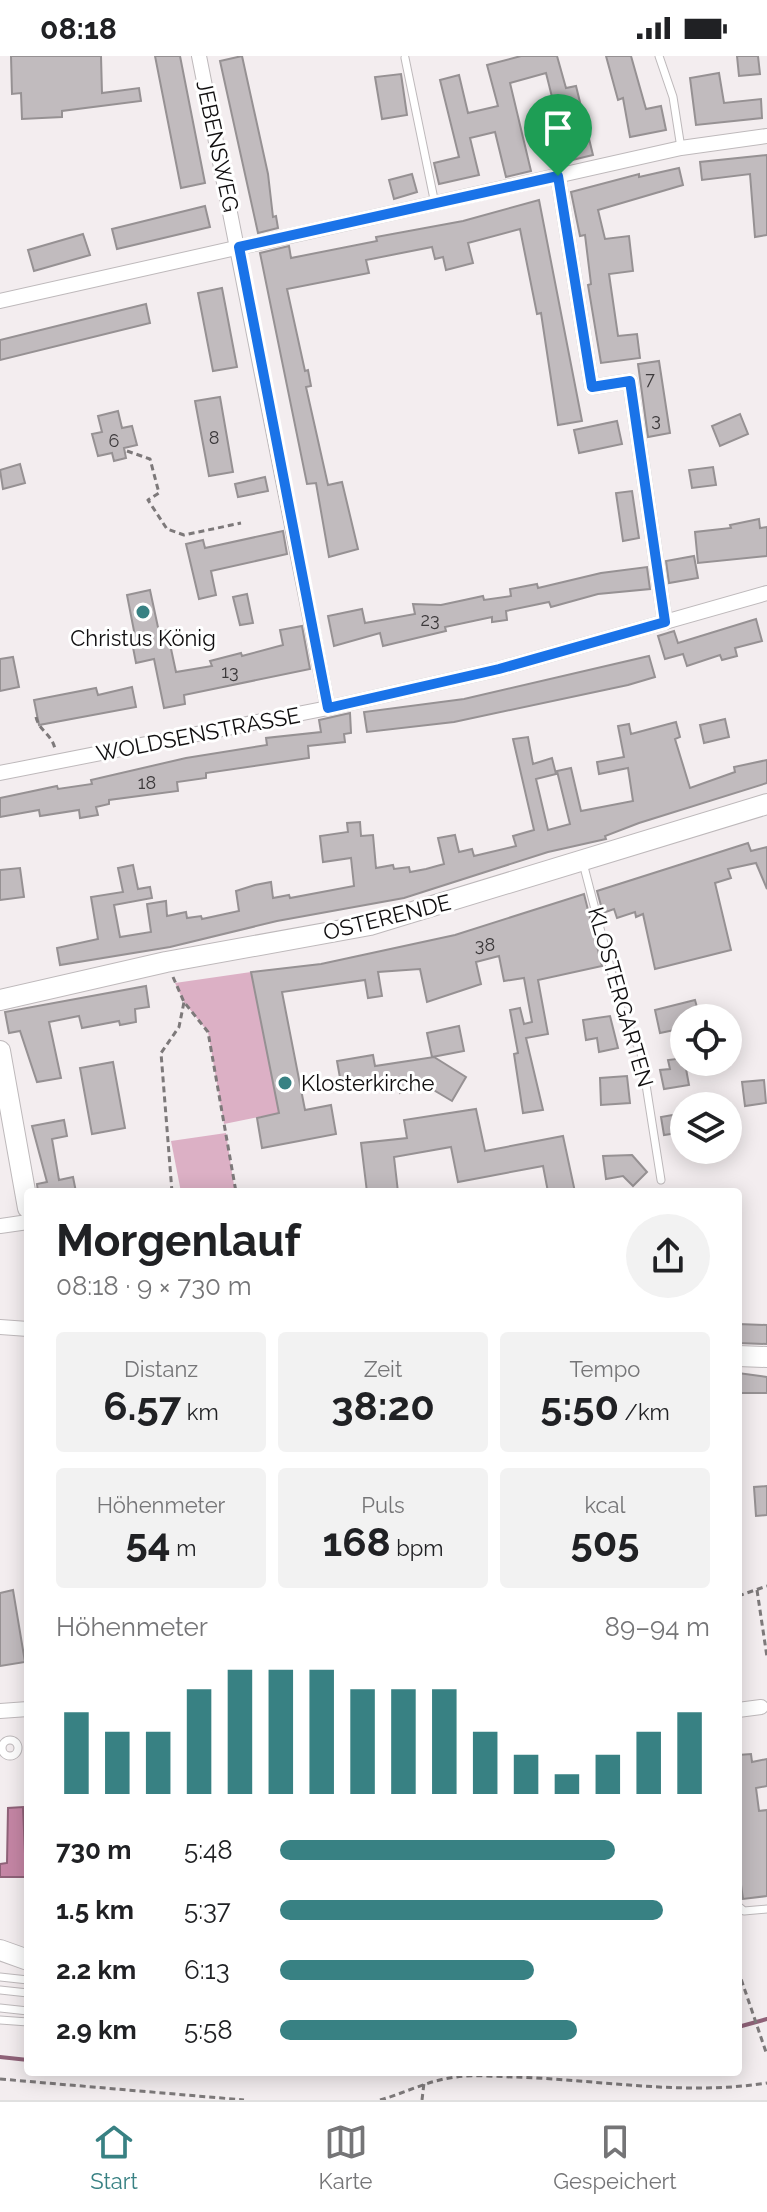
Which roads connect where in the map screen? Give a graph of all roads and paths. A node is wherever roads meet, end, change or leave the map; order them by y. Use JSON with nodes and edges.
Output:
{"nodes":[{"id":1,"x":199,"y":56,"type":"edge"},
{"id":2,"x":659,"y":56,"type":"edge"},
{"id":3,"x":405,"y":58,"type":"edge"},
{"id":4,"x":767,"y":136,"type":"edge"},
{"id":5,"x":681,"y":148,"type":"junction"},
{"id":6,"x":558,"y":176,"type":"junction"},
{"id":7,"x":435,"y":204,"type":"junction"},
{"id":8,"x":239,"y":247,"type":"junction"},
{"id":9,"x":0,"y":301,"type":"edge"},
{"id":10,"x":127,"y":451,"type":"dead end"},
{"id":11,"x":241,"y":523,"type":"dead end"},
{"id":12,"x":767,"y":593,"type":"edge"},
{"id":13,"x":665,"y":622,"type":"junction"},
{"id":14,"x":328,"y":708,"type":"junction"},
{"id":15,"x":36,"y":717,"type":"dead end"},
{"id":16,"x":57,"y":762,"type":"junction"},
{"id":17,"x":0,"y":773,"type":"edge"},
{"id":18,"x":767,"y":804,"type":"edge"},
{"id":19,"x":583,"y":863,"type":"junction"},
{"id":20,"x":166,"y":962,"type":"junction"},
{"id":21,"x":0,"y":1000,"type":"edge"},
{"id":22,"x":184,"y":1002,"type":"junction"},
{"id":23,"x":0,"y":1051,"type":"edge"},
{"id":24,"x":661,"y":1180,"type":"dead end"},
{"id":25,"x":24,"y":1188,"type":"edge"},
{"id":26,"x":172,"y":1188,"type":"edge"},
{"id":27,"x":235,"y":1188,"type":"edge"},
{"id":28,"x":24,"y":1223,"type":"edge"},
{"id":29,"x":0,"y":1226,"type":"edge"},
{"id":30,"x":0,"y":1327,"type":"edge"},
{"id":31,"x":24,"y":1329,"type":"edge"},
{"id":32,"x":742,"y":1356,"type":"edge"},
{"id":33,"x":767,"y":1357,"type":"edge"},
{"id":34,"x":767,"y":1586,"type":"edge"},
{"id":35,"x":757,"y":1590,"type":"junction"},
{"id":36,"x":742,"y":1595,"type":"edge"},
{"id":37,"x":767,"y":1657,"type":"edge"},
{"id":38,"x":761,"y":1707,"type":"dead end"},
{"id":39,"x":24,"y":1709,"type":"edge"},
{"id":40,"x":742,"y":1709,"type":"edge"},
{"id":41,"x":0,"y":1711,"type":"edge"},
{"id":42,"x":742,"y":1909,"type":"edge"},
{"id":43,"x":767,"y":1909,"type":"edge"},
{"id":44,"x":24,"y":1949,"type":"edge"},
{"id":45,"x":0,"y":1950,"type":"edge"},
{"id":46,"x":24,"y":1959,"type":"edge"},
{"id":47,"x":0,"y":1977,"type":"edge"},
{"id":48,"x":24,"y":1980,"type":"edge"},
{"id":49,"x":742,"y":1983,"type":"edge"},
{"id":50,"x":0,"y":1990,"type":"edge"},
{"id":51,"x":24,"y":1993,"type":"edge"},
{"id":52,"x":0,"y":2008,"type":"edge"},
{"id":53,"x":24,"y":2011,"type":"edge"},
{"id":54,"x":0,"y":2020,"type":"edge"},
{"id":55,"x":24,"y":2022,"type":"edge"},
{"id":56,"x":767,"y":2055,"type":"edge"},
{"id":57,"x":0,"y":2079,"type":"edge"},
{"id":58,"x":424,"y":2083,"type":"junction"},
{"id":59,"x":767,"y":2083,"type":"edge"},
{"id":60,"x":244,"y":2100,"type":"edge"},
{"id":61,"x":380,"y":2100,"type":"edge"},
{"id":62,"x":422,"y":2100,"type":"edge"}],
"edges":[{"from":1,"to":8,"type":"street","name":"JEBENSWEG"},
{"from":2,"to":5,"type":"lane"},
{"from":3,"to":7,"type":"lane"},
{"from":4,"to":5,"type":"street"},
{"from":5,"to":6,"type":"street"},
{"from":6,"to":7,"type":"street"},
{"from":6,"to":13,"type":"street"},
{"from":7,"to":8,"type":"street"},
{"from":8,"to":9,"type":"street"},
{"from":8,"to":14,"type":"street","name":"JEBENSWEG"},
{"from":10,"to":11,"type":"path"},
{"from":12,"to":13,"type":"street","name":"WOLDSENSTRASSE"},
{"from":13,"to":14,"type":"street","name":"WOLDSENSTRASSE"},
{"from":14,"to":16,"type":"street","name":"WOLDSENSTRASSE"},
{"from":15,"to":16,"type":"path"},
{"from":16,"to":17,"type":"street","name":"WOLDSENSTRASSE"},
{"from":18,"to":19,"type":"main road","name":"OSTERENDE"},
{"from":19,"to":20,"type":"main road","name":"OSTERENDE"},
{"from":19,"to":24,"type":"lane","name":"KLOSTERGARTEN"},
{"from":20,"to":21,"type":"main road","name":"OSTERENDE"},
{"from":20,"to":22,"type":"path"},
{"from":22,"to":26,"type":"path"},
{"from":22,"to":27,"type":"path"},
{"from":23,"to":25,"type":"main road"},
{"from":28,"to":29,"type":"street"},
{"from":30,"to":31,"type":"street"},
{"from":32,"to":33,"type":"main road"},
{"from":34,"to":35,"type":"path"},
{"from":35,"to":36,"type":"path"},
{"from":35,"to":37,"type":"path"},
{"from":38,"to":40,"type":"street"},
{"from":39,"to":41,"type":"street"},
{"from":42,"to":43,"type":"lane"},
{"from":44,"to":45,"type":"main road"},
{"from":45,"to":46,"type":"main road"},
{"from":47,"to":48,"type":"lane"},
{"from":49,"to":56,"type":"path"},
{"from":50,"to":51,"type":"lane"},
{"from":52,"to":53,"type":"lane"},
{"from":54,"to":55,"type":"lane"},
{"from":57,"to":60,"type":"path"},
{"from":58,"to":59,"type":"path"},
{"from":58,"to":61,"type":"path"},
{"from":58,"to":62,"type":"path"}]}
